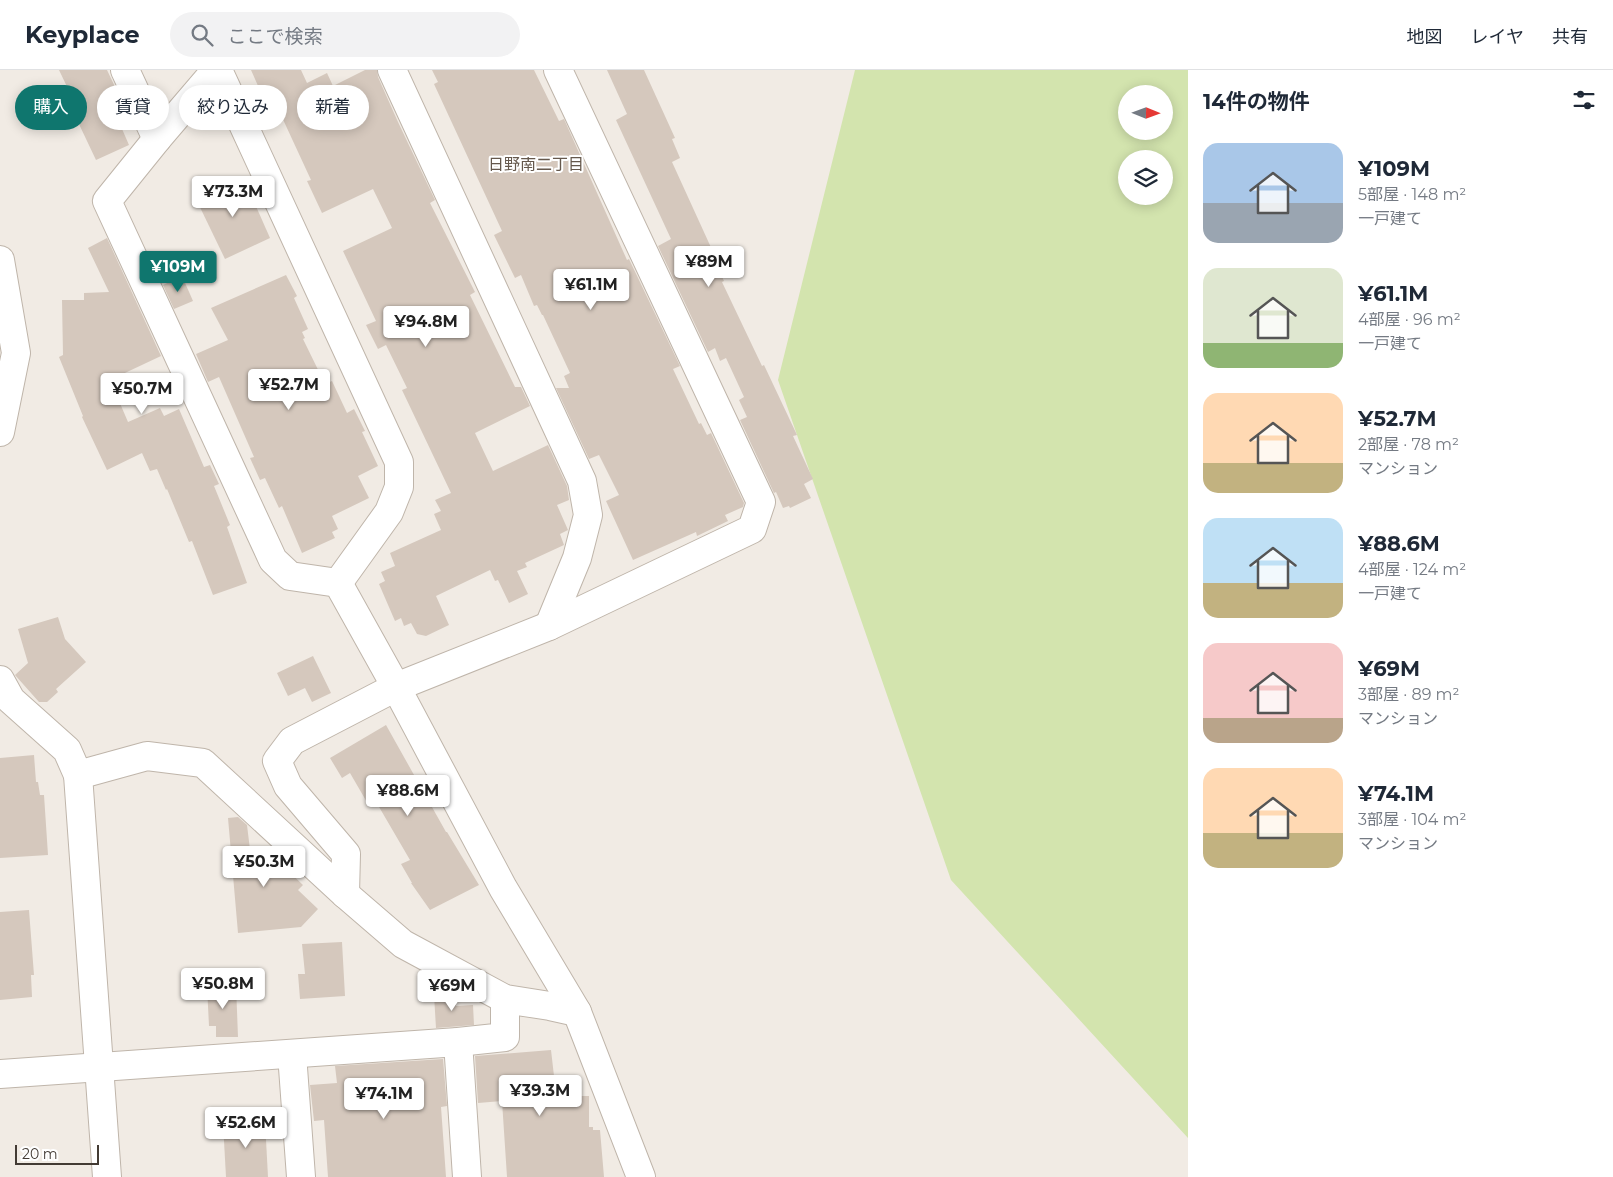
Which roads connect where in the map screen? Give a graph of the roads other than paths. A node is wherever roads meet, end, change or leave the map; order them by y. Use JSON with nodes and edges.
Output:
{"nodes":[{"id":1,"x":125,"y":70,"type":"edge"},
{"id":2,"x":217,"y":70,"type":"edge"},
{"id":3,"x":392,"y":70,"type":"edge"},
{"id":4,"x":558,"y":70,"type":"edge"},
{"id":5,"x":157,"y":139,"type":"junction"},
{"id":6,"x":0,"y":260,"type":"edge"},
{"id":7,"x":0,"y":432,"type":"edge"},
{"id":8,"x":338,"y":583,"type":"junction"},
{"id":9,"x":549,"y":626,"type":"junction"},
{"id":10,"x":0,"y":680,"type":"edge"},
{"id":11,"x":396,"y":687,"type":"junction"},
{"id":12,"x":78,"y":775,"type":"junction"},
{"id":13,"x":345,"y":894,"type":"junction"},
{"id":14,"x":505,"y":1000,"type":"junction"},
{"id":15,"x":577,"y":1012,"type":"junction"},
{"id":16,"x":458,"y":1042,"type":"junction"},
{"id":17,"x":292,"y":1054,"type":"junction"},
{"id":18,"x":99,"y":1067,"type":"junction"},
{"id":19,"x":0,"y":1074,"type":"edge"},
{"id":20,"x":107,"y":1177,"type":"edge"},
{"id":21,"x":301,"y":1177,"type":"edge"},
{"id":22,"x":467,"y":1177,"type":"edge"},
{"id":23,"x":641,"y":1177,"type":"edge"}],
"edges":[{"from":1,"to":5,"type":"street"},
{"from":2,"to":5,"type":"street"},
{"from":2,"to":8,"type":"street"},
{"from":3,"to":9,"type":"street"},
{"from":4,"to":9,"type":"street"},
{"from":5,"to":8,"type":"street"},
{"from":6,"to":7,"type":"street"},
{"from":8,"to":11,"type":"street"},
{"from":9,"to":11,"type":"street"},
{"from":10,"to":12,"type":"street"},
{"from":11,"to":13,"type":"street"},
{"from":11,"to":15,"type":"street"},
{"from":12,"to":13,"type":"street"},
{"from":12,"to":18,"type":"street"},
{"from":13,"to":14,"type":"street"},
{"from":14,"to":15,"type":"street"},
{"from":14,"to":16,"type":"street"},
{"from":15,"to":23,"type":"street"},
{"from":16,"to":17,"type":"street"},
{"from":16,"to":22,"type":"street"},
{"from":17,"to":18,"type":"street"},
{"from":17,"to":21,"type":"street"},
{"from":18,"to":19,"type":"street"},
{"from":18,"to":20,"type":"street"}]}
